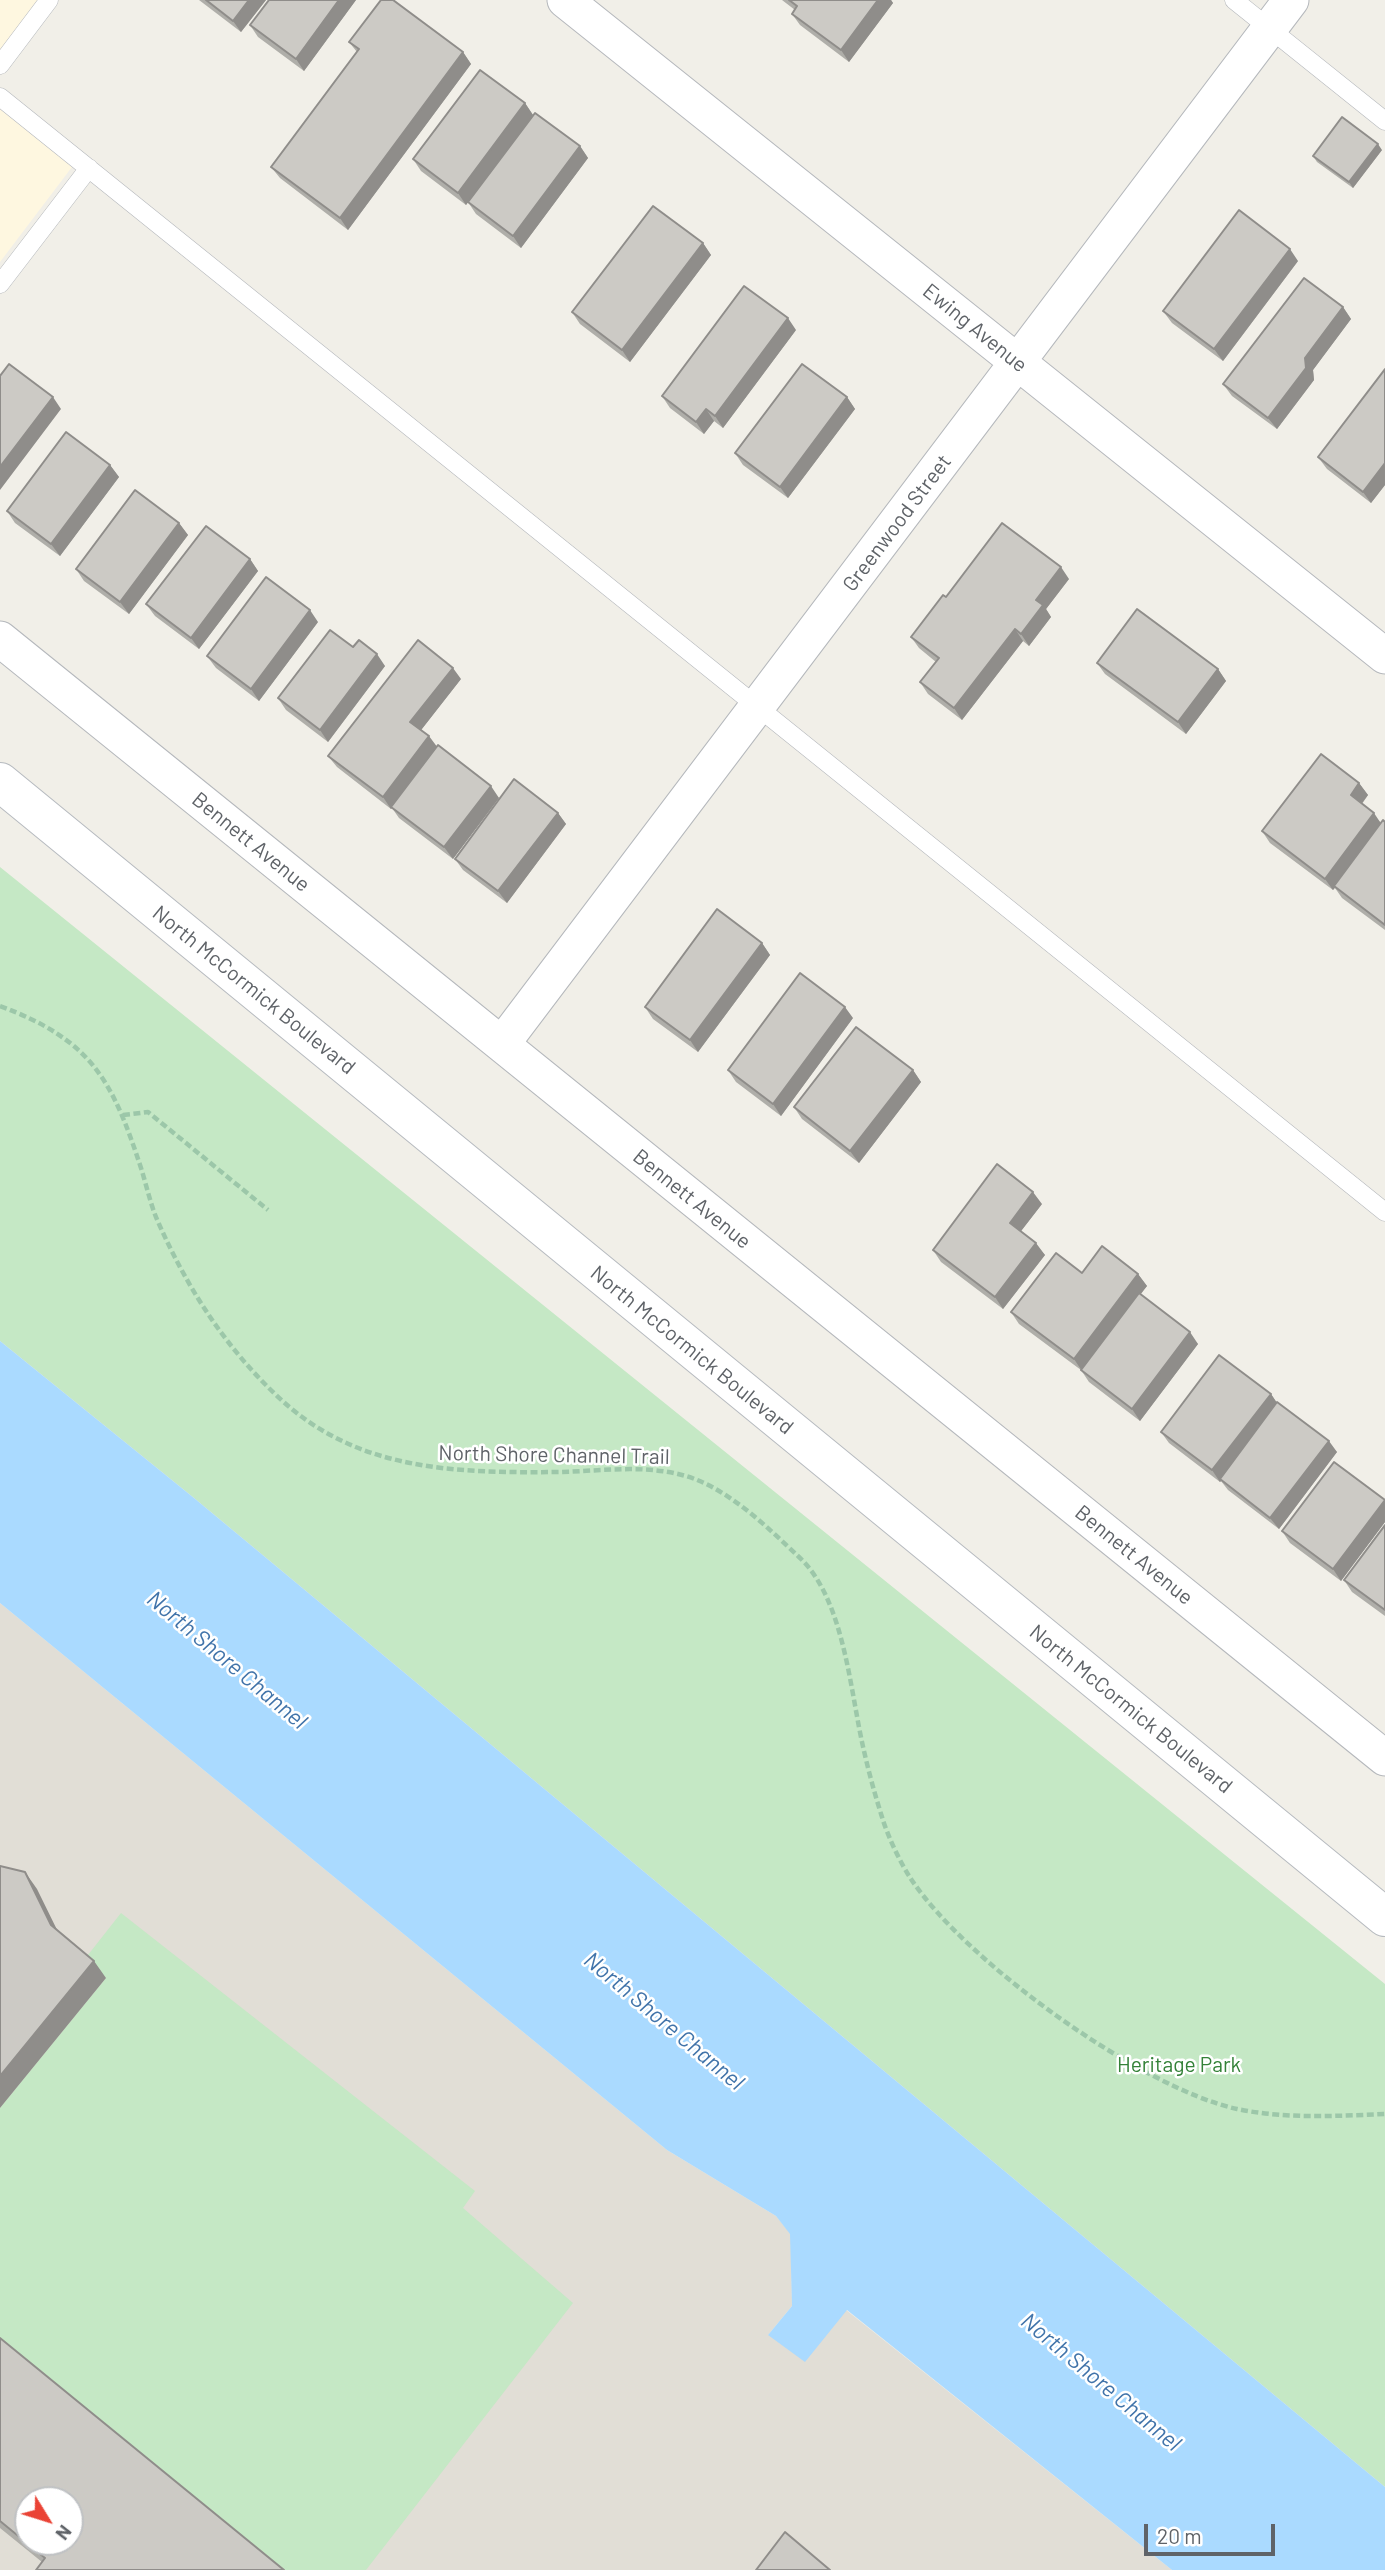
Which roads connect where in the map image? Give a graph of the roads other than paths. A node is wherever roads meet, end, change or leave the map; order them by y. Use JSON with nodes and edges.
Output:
{"nodes":[{"id":1,"x":49,"y":0,"type":"edge"},
{"id":2,"x":565,"y":0,"type":"edge"},
{"id":3,"x":1234,"y":0,"type":"edge"},
{"id":4,"x":1291,"y":0,"type":"edge"},
{"id":5,"x":1269,"y":29,"type":"junction"},
{"id":6,"x":0,"y":65,"type":"edge"},
{"id":7,"x":0,"y":97,"type":"edge"},
{"id":8,"x":1385,"y":121,"type":"edge"},
{"id":9,"x":89,"y":168,"type":"junction"},
{"id":10,"x":0,"y":284,"type":"edge"},
{"id":11,"x":1019,"y":362,"type":"junction"},
{"id":12,"x":0,"y":639,"type":"edge"},
{"id":13,"x":1385,"y":656,"type":"edge"},
{"id":14,"x":758,"y":707,"type":"junction"},
{"id":15,"x":0,"y":782,"type":"edge"},
{"id":16,"x":502,"y":1044,"type":"junction"},
{"id":17,"x":1385,"y":1212,"type":"edge"},
{"id":18,"x":1385,"y":1758,"type":"edge"},
{"id":19,"x":1385,"y":1917,"type":"edge"}],
"edges":[{"from":1,"to":6,"type":"lane"},
{"from":2,"to":11,"type":"street","name":"Ewing Avenue"},
{"from":3,"to":5,"type":"lane"},
{"from":4,"to":5,"type":"street","name":"Greenwood Street"},
{"from":5,"to":8,"type":"lane"},
{"from":5,"to":11,"type":"street","name":"Greenwood Street"},
{"from":7,"to":9,"type":"lane"},
{"from":9,"to":10,"type":"lane"},
{"from":9,"to":14,"type":"lane"},
{"from":11,"to":13,"type":"street","name":"Ewing Avenue"},
{"from":11,"to":14,"type":"street","name":"Greenwood Street"},
{"from":12,"to":16,"type":"street","name":"Bennett Avenue"},
{"from":14,"to":16,"type":"street","name":"Greenwood Street"},
{"from":14,"to":17,"type":"lane"},
{"from":15,"to":19,"type":"main road","name":"North McCormick Boulevard"},
{"from":16,"to":18,"type":"street","name":"Bennett Avenue"}]}
